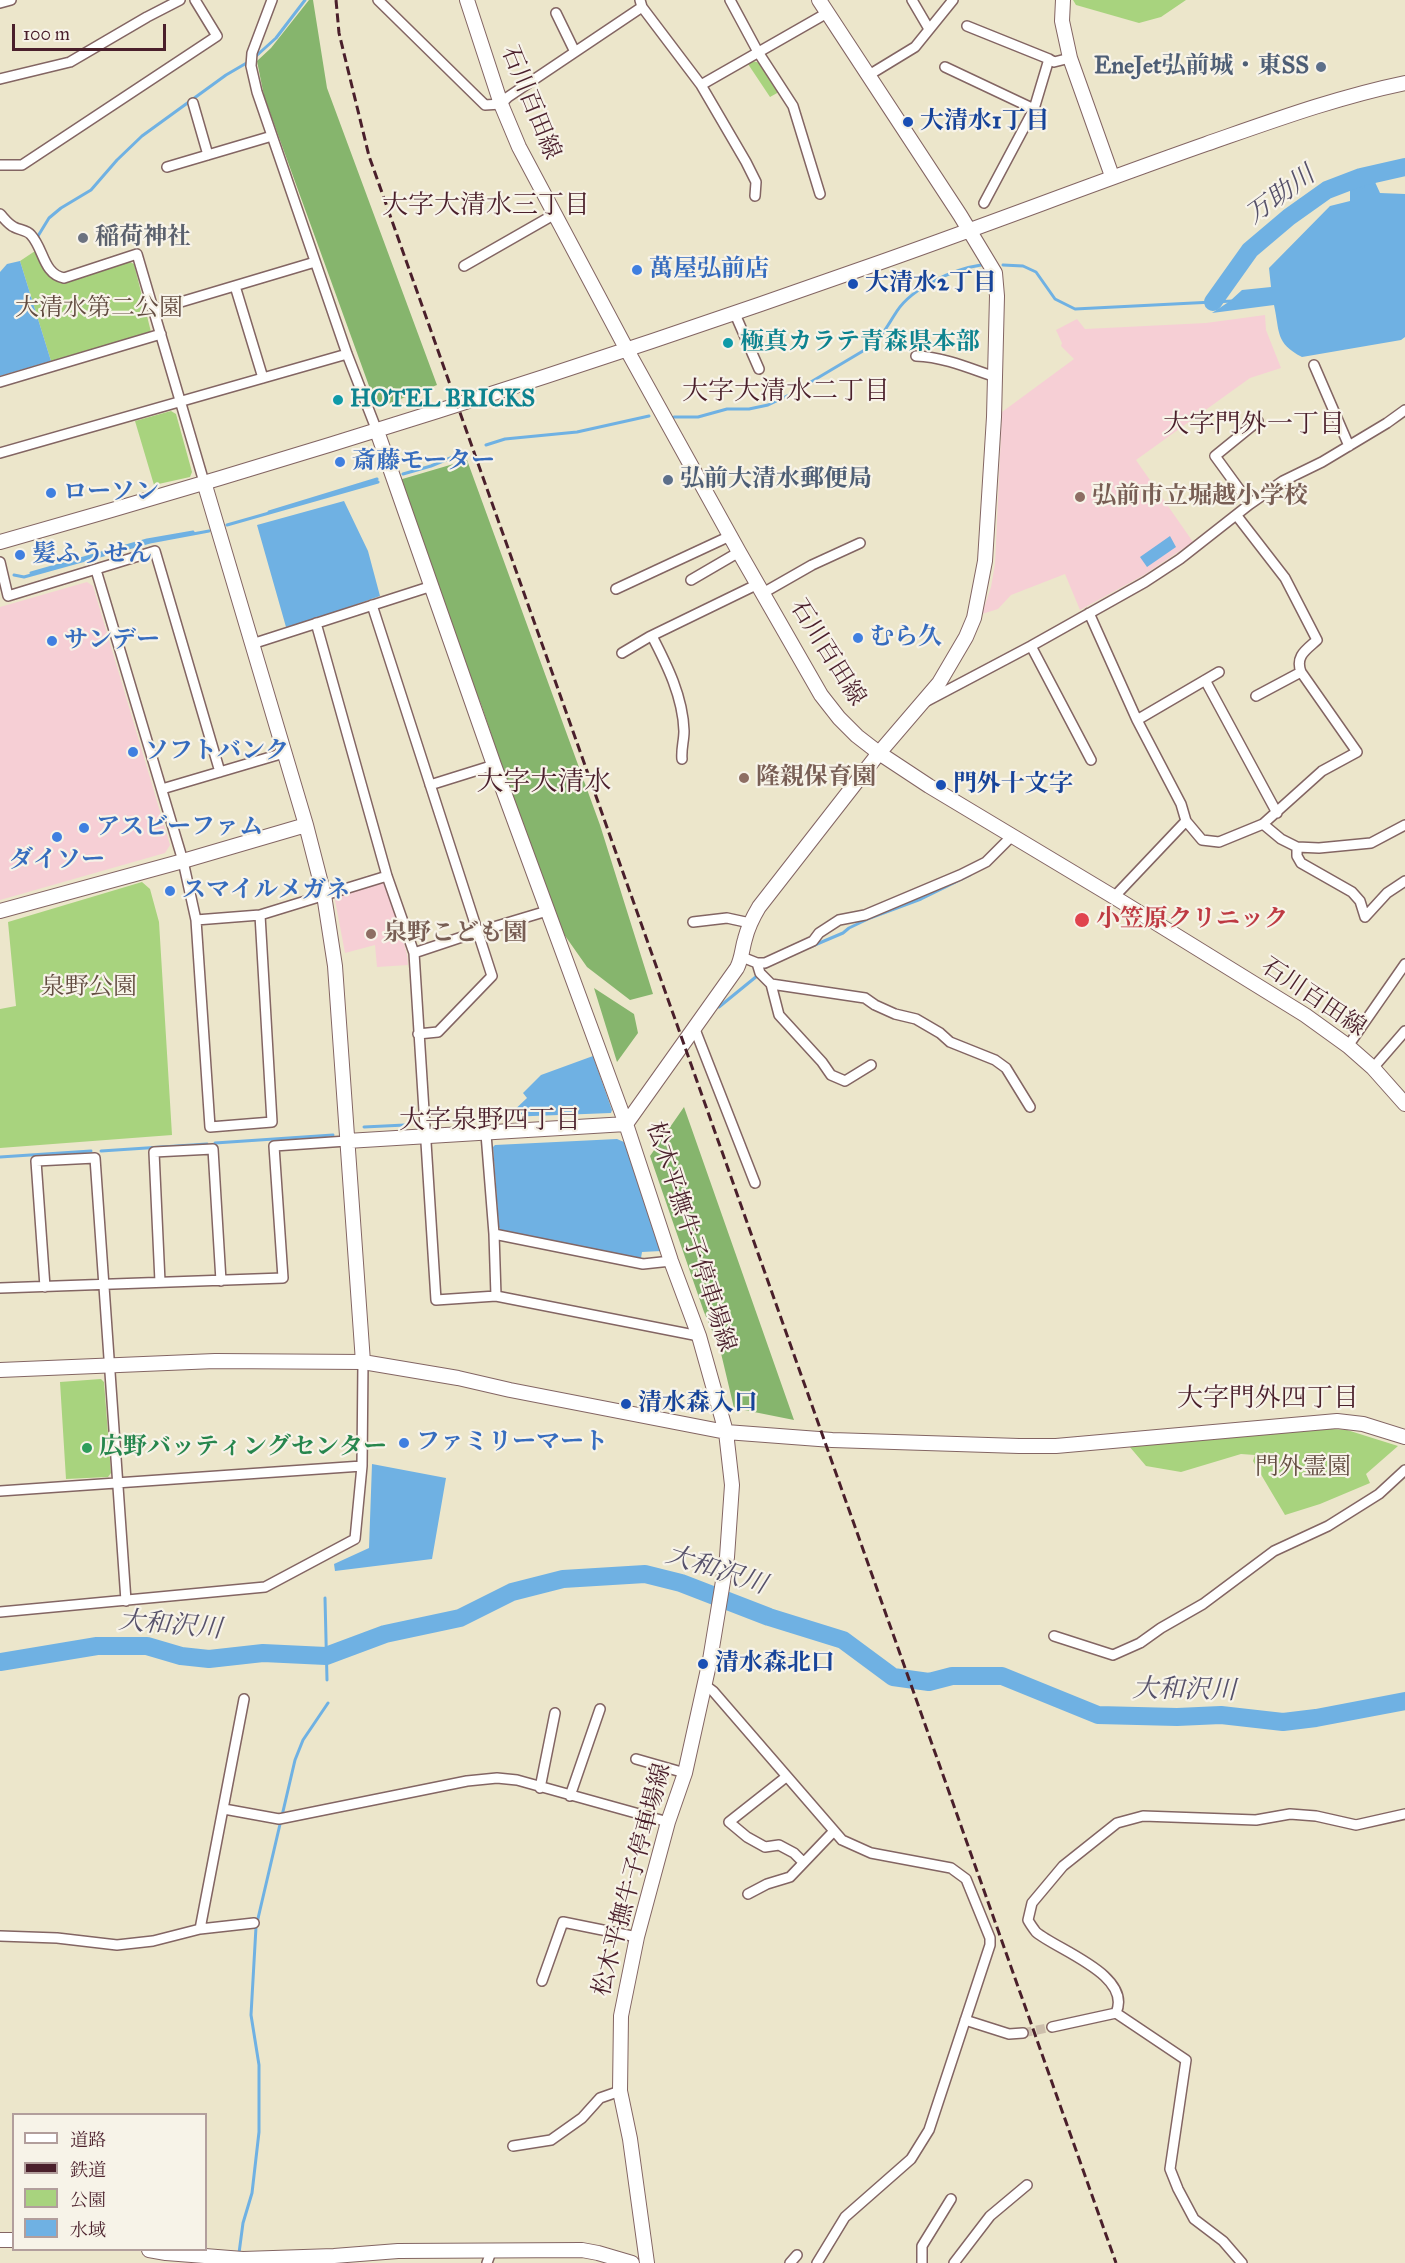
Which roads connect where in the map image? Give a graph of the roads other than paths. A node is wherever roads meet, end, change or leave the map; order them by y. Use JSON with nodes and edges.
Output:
{"nodes":[{"id":1,"x":11,"y":0,"type":"edge"},
{"id":2,"x":180,"y":0,"type":"edge"},
{"id":3,"x":195,"y":0,"type":"edge"},
{"id":4,"x":272,"y":0,"type":"edge"},
{"id":5,"x":378,"y":0,"type":"edge"},
{"id":6,"x":467,"y":0,"type":"edge"},
{"id":7,"x":729,"y":0,"type":"edge"},
{"id":8,"x":819,"y":0,"type":"edge"},
{"id":9,"x":912,"y":0,"type":"edge"},
{"id":10,"x":953,"y":0,"type":"edge"},
{"id":11,"x":1063,"y":0,"type":"edge"},
{"id":12,"x":0,"y":3,"type":"edge"},
{"id":13,"x":641,"y":3,"type":"edge"},
{"id":14,"x":556,"y":13,"type":"dead end"},
{"id":15,"x":827,"y":13,"type":"junction"},
{"id":16,"x":967,"y":26,"type":"dead end"},
{"id":17,"x":929,"y":29,"type":"junction"},
{"id":18,"x":575,"y":52,"type":"junction"},
{"id":19,"x":758,"y":52,"type":"junction"},
{"id":20,"x":1070,"y":58,"type":"junction"},
{"id":21,"x":1049,"y":59,"type":"junction"},
{"id":22,"x":945,"y":67,"type":"dead end"},
{"id":23,"x":869,"y":75,"type":"junction"},
{"id":24,"x":0,"y":79,"type":"edge"},
{"id":25,"x":1405,"y":83,"type":"edge"},
{"id":26,"x":701,"y":84,"type":"junction"},
{"id":27,"x":193,"y":103,"type":"dead end"},
{"id":28,"x":501,"y":104,"type":"junction"},
{"id":29,"x":1034,"y":109,"type":"junction"},
{"id":30,"x":272,"y":136,"type":"junction"},
{"id":31,"x":208,"y":155,"type":"junction"},
{"id":32,"x":0,"y":165,"type":"edge"},
{"id":33,"x":167,"y":167,"type":"dead end"},
{"id":34,"x":1112,"y":177,"type":"junction"},
{"id":35,"x":820,"y":194,"type":"dead end"},
{"id":36,"x":755,"y":196,"type":"dead end"},
{"id":37,"x":984,"y":203,"type":"dead end"},
{"id":38,"x":0,"y":214,"type":"edge"},
{"id":39,"x":555,"y":214,"type":"junction"},
{"id":40,"x":970,"y":231,"type":"junction"},
{"id":41,"x":315,"y":262,"type":"junction"},
{"id":42,"x":464,"y":266,"type":"dead end"},
{"id":43,"x":235,"y":286,"type":"junction"},
{"id":44,"x":154,"y":310,"type":"junction"},
{"id":45,"x":735,"y":314,"type":"junction"},
{"id":46,"x":160,"y":334,"type":"junction"},
{"id":47,"x":627,"y":351,"type":"junction"},
{"id":48,"x":347,"y":354,"type":"junction"},
{"id":49,"x":916,"y":356,"type":"dead end"},
{"id":50,"x":1314,"y":365,"type":"dead end"},
{"id":51,"x":759,"y":369,"type":"dead end"},
{"id":52,"x":995,"y":377,"type":"junction"},
{"id":53,"x":263,"y":378,"type":"junction"},
{"id":54,"x":0,"y":382,"type":"edge"},
{"id":55,"x":180,"y":402,"type":"junction"},
{"id":56,"x":1405,"y":410,"type":"edge"},
{"id":57,"x":1258,"y":422,"type":"dead end"},
{"id":58,"x":377,"y":431,"type":"junction"},
{"id":59,"x":1349,"y":446,"type":"junction"},
{"id":60,"x":0,"y":453,"type":"edge"},
{"id":61,"x":204,"y":482,"type":"junction"},
{"id":62,"x":1250,"y":504,"type":"junction"},
{"id":63,"x":1237,"y":516,"type":"junction"},
{"id":64,"x":730,"y":536,"type":"junction"},
{"id":65,"x":0,"y":542,"type":"edge"},
{"id":66,"x":861,"y":543,"type":"dead end"},
{"id":67,"x":739,"y":552,"type":"junction"},
{"id":68,"x":0,"y":562,"type":"edge"},
{"id":69,"x":96,"y":570,"type":"junction"},
{"id":70,"x":691,"y":580,"type":"dead end"},
{"id":71,"x":432,"y":586,"type":"junction"},
{"id":72,"x":760,"y":588,"type":"junction"},
{"id":73,"x":616,"y":589,"type":"dead end"},
{"id":74,"x":372,"y":605,"type":"junction"},
{"id":75,"x":1089,"y":614,"type":"junction"},
{"id":76,"x":316,"y":623,"type":"junction"},
{"id":77,"x":652,"y":636,"type":"junction"},
{"id":78,"x":252,"y":644,"type":"junction"},
{"id":79,"x":1031,"y":646,"type":"junction"},
{"id":80,"x":622,"y":653,"type":"dead end"},
{"id":81,"x":1219,"y":672,"type":"dead end"},
{"id":82,"x":1301,"y":672,"type":"junction"},
{"id":83,"x":1205,"y":680,"type":"junction"},
{"id":84,"x":1256,"y":696,"type":"dead end"},
{"id":85,"x":922,"y":704,"type":"junction"},
{"id":86,"x":1137,"y":720,"type":"junction"},
{"id":87,"x":284,"y":753,"type":"junction"},
{"id":88,"x":879,"y":753,"type":"junction"},
{"id":89,"x":682,"y":759,"type":"dead end"},
{"id":90,"x":1091,"y":760,"type":"dead end"},
{"id":91,"x":494,"y":765,"type":"junction"},
{"id":92,"x":220,"y":772,"type":"junction"},
{"id":93,"x":430,"y":786,"type":"junction"},
{"id":94,"x":162,"y":789,"type":"junction"},
{"id":95,"x":1277,"y":813,"type":"junction"},
{"id":96,"x":1186,"y":821,"type":"junction"},
{"id":97,"x":1263,"y":824,"type":"junction"},
{"id":98,"x":306,"y":825,"type":"junction"},
{"id":99,"x":1405,"y":825,"type":"edge"},
{"id":100,"x":1013,"y":835,"type":"junction"},
{"id":101,"x":1297,"y":847,"type":"junction"},
{"id":102,"x":183,"y":861,"type":"junction"},
{"id":103,"x":387,"y":876,"type":"junction"},
{"id":104,"x":1405,"y":881,"type":"edge"},
{"id":105,"x":324,"y":895,"type":"junction"},
{"id":106,"x":1114,"y":897,"type":"junction"},
{"id":107,"x":0,"y":911,"type":"edge"},
{"id":108,"x":547,"y":911,"type":"junction"},
{"id":109,"x":260,"y":915,"type":"junction"},
{"id":110,"x":196,"y":920,"type":"junction"},
{"id":111,"x":693,"y":922,"type":"dead end"},
{"id":112,"x":750,"y":923,"type":"junction"},
{"id":113,"x":477,"y":932,"type":"junction"},
{"id":114,"x":414,"y":953,"type":"junction"},
{"id":115,"x":742,"y":957,"type":"junction"},
{"id":116,"x":757,"y":963,"type":"junction"},
{"id":117,"x":1405,"y":963,"type":"edge"},
{"id":118,"x":771,"y":984,"type":"junction"},
{"id":119,"x":694,"y":1027,"type":"junction"},
{"id":120,"x":1405,"y":1031,"type":"edge"},
{"id":121,"x":418,"y":1034,"type":"junction"},
{"id":122,"x":1348,"y":1046,"type":"junction"},
{"id":123,"x":871,"y":1065,"type":"dead end"},
{"id":124,"x":1373,"y":1068,"type":"junction"},
{"id":125,"x":1405,"y":1104,"type":"edge"},
{"id":126,"x":1030,"y":1107,"type":"dead end"},
{"id":127,"x":626,"y":1124,"type":"junction"},
{"id":128,"x":486,"y":1134,"type":"junction"},
{"id":129,"x":424,"y":1135,"type":"junction"},
{"id":130,"x":347,"y":1141,"type":"junction"},
{"id":131,"x":755,"y":1183,"type":"dead end"},
{"id":132,"x":494,"y":1234,"type":"junction"},
{"id":133,"x":671,"y":1261,"type":"junction"},
{"id":134,"x":221,"y":1281,"type":"junction"},
{"id":135,"x":160,"y":1282,"type":"junction"},
{"id":136,"x":104,"y":1285,"type":"junction"},
{"id":137,"x":45,"y":1287,"type":"junction"},
{"id":138,"x":0,"y":1288,"type":"edge"},
{"id":139,"x":496,"y":1296,"type":"junction"},
{"id":140,"x":699,"y":1336,"type":"junction"},
{"id":141,"x":363,"y":1362,"type":"junction"},
{"id":142,"x":110,"y":1364,"type":"junction"},
{"id":143,"x":0,"y":1370,"type":"edge"},
{"id":144,"x":726,"y":1432,"type":"junction"},
{"id":145,"x":1405,"y":1437,"type":"edge"},
{"id":146,"x":362,"y":1466,"type":"junction"},
{"id":147,"x":1405,"y":1470,"type":"edge"},
{"id":148,"x":117,"y":1483,"type":"junction"},
{"id":149,"x":0,"y":1491,"type":"edge"},
{"id":150,"x":126,"y":1601,"type":"junction"},
{"id":151,"x":0,"y":1612,"type":"edge"},
{"id":152,"x":1054,"y":1636,"type":"dead end"},
{"id":153,"x":705,"y":1686,"type":"junction"},
{"id":154,"x":244,"y":1699,"type":"dead end"},
{"id":155,"x":600,"y":1709,"type":"dead end"},
{"id":156,"x":555,"y":1713,"type":"dead end"},
{"id":157,"x":636,"y":1759,"type":"dead end"},
{"id":158,"x":685,"y":1773,"type":"junction"},
{"id":159,"x":786,"y":1777,"type":"junction"},
{"id":160,"x":540,"y":1788,"type":"junction"},
{"id":161,"x":570,"y":1796,"type":"junction"},
{"id":162,"x":224,"y":1809,"type":"junction"},
{"id":163,"x":1405,"y":1814,"type":"edge"},
{"id":164,"x":668,"y":1822,"type":"junction"},
{"id":165,"x":833,"y":1832,"type":"junction"},
{"id":166,"x":803,"y":1862,"type":"junction"},
{"id":167,"x":748,"y":1894,"type":"dead end"},
{"id":168,"x":254,"y":1923,"type":"dead end"},
{"id":169,"x":200,"y":1929,"type":"junction"},
{"id":170,"x":0,"y":1936,"type":"edge"},
{"id":171,"x":637,"y":1937,"type":"junction"},
{"id":172,"x":537,"y":1962,"type":"dead end"},
{"id":173,"x":548,"y":1965,"type":"junction"},
{"id":174,"x":542,"y":1981,"type":"dead end"},
{"id":175,"x":1116,"y":2013,"type":"junction"},
{"id":176,"x":965,"y":2020,"type":"junction"},
{"id":177,"x":1052,"y":2027,"type":"tunnel mouth"},
{"id":178,"x":1023,"y":2033,"type":"tunnel mouth"},
{"id":179,"x":620,"y":2091,"type":"junction"},
{"id":180,"x":513,"y":2146,"type":"dead end"},
{"id":181,"x":1027,"y":2185,"type":"dead end"},
{"id":182,"x":951,"y":2199,"type":"dead end"},
{"id":183,"x":492,"y":2249,"type":"junction"},
{"id":184,"x":155,"y":2251,"type":"edge"},
{"id":185,"x":797,"y":2255,"type":"dead end"},
{"id":186,"x":245,"y":2261,"type":"edge"},
{"id":187,"x":487,"y":2263,"type":"edge"},
{"id":188,"x":632,"y":2263,"type":"edge"},
{"id":189,"x":647,"y":2263,"type":"edge"},
{"id":190,"x":790,"y":2263,"type":"edge"},
{"id":191,"x":818,"y":2263,"type":"edge"},
{"id":192,"x":922,"y":2263,"type":"edge"},
{"id":193,"x":954,"y":2263,"type":"edge"},
{"id":194,"x":1242,"y":2263,"type":"edge"}],
"edges":[{"from":1,"to":12,"type":"street"},
{"from":2,"to":24,"type":"street"},
{"from":3,"to":32,"type":"street"},
{"from":4,"to":30,"type":"street"},
{"from":5,"to":28,"type":"street"},
{"from":6,"to":28,"type":"street","name":"石川百田線"},
{"from":7,"to":19,"type":"street"},
{"from":8,"to":15,"type":"street","name":"松木平撫牛子停車場線"},
{"from":9,"to":17,"type":"street"},
{"from":10,"to":17,"type":"street"},
{"from":11,"to":20,"type":"street"},
{"from":13,"to":18,"type":"street"},
{"from":13,"to":26,"type":"street"},
{"from":14,"to":18,"type":"street"},
{"from":15,"to":19,"type":"street"},
{"from":15,"to":23,"type":"street","name":"松木平撫牛子停車場線"},
{"from":16,"to":21,"type":"street"},
{"from":17,"to":23,"type":"street"},
{"from":18,"to":28,"type":"street"},
{"from":19,"to":26,"type":"street"},
{"from":19,"to":35,"type":"street"},
{"from":20,"to":21,"type":"street"},
{"from":20,"to":34,"type":"street"},
{"from":21,"to":29,"type":"street"},
{"from":22,"to":29,"type":"street"},
{"from":23,"to":40,"type":"street","name":"松木平撫牛子停車場線"},
{"from":25,"to":34,"type":"street"},
{"from":26,"to":36,"type":"street"},
{"from":27,"to":31,"type":"street"},
{"from":28,"to":39,"type":"street","name":"石川百田線"},
{"from":29,"to":37,"type":"street"},
{"from":30,"to":31,"type":"street"},
{"from":30,"to":41,"type":"street"},
{"from":31,"to":33,"type":"street"},
{"from":34,"to":40,"type":"street"},
{"from":38,"to":44,"type":"street"},
{"from":39,"to":42,"type":"street"},
{"from":39,"to":47,"type":"street","name":"石川百田線"},
{"from":40,"to":45,"type":"street"},
{"from":40,"to":52,"type":"street","name":"松木平撫牛子停車場線"},
{"from":41,"to":43,"type":"street"},
{"from":41,"to":48,"type":"street"},
{"from":43,"to":44,"type":"street"},
{"from":43,"to":53,"type":"street"},
{"from":44,"to":46,"type":"street"},
{"from":45,"to":47,"type":"street"},
{"from":45,"to":51,"type":"street"},
{"from":46,"to":54,"type":"street"},
{"from":46,"to":55,"type":"street"},
{"from":47,"to":58,"type":"street"},
{"from":47,"to":64,"type":"street","name":"石川百田線"},
{"from":48,"to":53,"type":"street"},
{"from":48,"to":58,"type":"street"},
{"from":49,"to":52,"type":"street"},
{"from":50,"to":59,"type":"street"},
{"from":52,"to":85,"type":"street","name":"松木平撫牛子停車場線"},
{"from":53,"to":55,"type":"street"},
{"from":55,"to":60,"type":"street"},
{"from":55,"to":61,"type":"street"},
{"from":56,"to":59,"type":"street"},
{"from":57,"to":62,"type":"street"},
{"from":58,"to":61,"type":"street"},
{"from":58,"to":71,"type":"street"},
{"from":59,"to":62,"type":"street"},
{"from":61,"to":65,"type":"street"},
{"from":61,"to":78,"type":"street"},
{"from":62,"to":63,"type":"street"},
{"from":63,"to":75,"type":"street"},
{"from":63,"to":82,"type":"street"},
{"from":64,"to":67,"type":"street","name":"石川百田線"},
{"from":64,"to":73,"type":"street"},
{"from":66,"to":72,"type":"street"},
{"from":67,"to":70,"type":"street"},
{"from":67,"to":72,"type":"street","name":"石川百田線"},
{"from":68,"to":69,"type":"street"},
{"from":69,"to":92,"type":"street"},
{"from":69,"to":94,"type":"street"},
{"from":71,"to":74,"type":"street"},
{"from":71,"to":91,"type":"street"},
{"from":72,"to":77,"type":"street"},
{"from":72,"to":88,"type":"street","name":"石川百田線"},
{"from":74,"to":76,"type":"street"},
{"from":74,"to":93,"type":"street"},
{"from":75,"to":79,"type":"street"},
{"from":75,"to":86,"type":"street"},
{"from":76,"to":78,"type":"street"},
{"from":76,"to":103,"type":"street"},
{"from":77,"to":80,"type":"street"},
{"from":77,"to":89,"type":"street"},
{"from":78,"to":87,"type":"street"},
{"from":79,"to":85,"type":"street"},
{"from":79,"to":90,"type":"street"},
{"from":81,"to":83,"type":"street"},
{"from":82,"to":84,"type":"street"},
{"from":82,"to":95,"type":"street"},
{"from":83,"to":86,"type":"street"},
{"from":83,"to":95,"type":"street"},
{"from":85,"to":88,"type":"street","name":"松木平撫牛子停車場線"},
{"from":86,"to":96,"type":"street"},
{"from":87,"to":92,"type":"street"},
{"from":87,"to":98,"type":"street"},
{"from":88,"to":100,"type":"street","name":"石川百田線"},
{"from":88,"to":112,"type":"street","name":"松木平撫牛子停車場線"},
{"from":91,"to":93,"type":"street"},
{"from":91,"to":108,"type":"street"},
{"from":92,"to":94,"type":"street"},
{"from":93,"to":113,"type":"street"},
{"from":94,"to":102,"type":"street"},
{"from":95,"to":97,"type":"street"},
{"from":96,"to":97,"type":"street"},
{"from":96,"to":106,"type":"street"},
{"from":97,"to":101,"type":"street"},
{"from":98,"to":102,"type":"street"},
{"from":98,"to":105,"type":"street"},
{"from":99,"to":101,"type":"street"},
{"from":100,"to":106,"type":"street","name":"石川百田線"},
{"from":100,"to":116,"type":"street"},
{"from":101,"to":104,"type":"street"},
{"from":102,"to":107,"type":"street"},
{"from":102,"to":110,"type":"street"},
{"from":103,"to":105,"type":"street"},
{"from":103,"to":114,"type":"street"},
{"from":105,"to":109,"type":"street"},
{"from":105,"to":130,"type":"street"},
{"from":106,"to":122,"type":"street","name":"石川百田線"},
{"from":108,"to":113,"type":"street"},
{"from":108,"to":127,"type":"street"},
{"from":109,"to":110,"type":"street"},
{"from":109,"to":110,"type":"street"},
{"from":111,"to":112,"type":"street"},
{"from":112,"to":115,"type":"street","name":"松木平撫牛子停車場線"},
{"from":113,"to":114,"type":"street"},
{"from":113,"to":121,"type":"street"},
{"from":114,"to":121,"type":"street"},
{"from":115,"to":116,"type":"street"},
{"from":115,"to":119,"type":"street","name":"松木平撫牛子停車場線"},
{"from":116,"to":118,"type":"street"},
{"from":117,"to":122,"type":"street"},
{"from":118,"to":123,"type":"street"},
{"from":118,"to":126,"type":"street"},
{"from":119,"to":127,"type":"street","name":"松木平撫牛子停車場線"},
{"from":119,"to":131,"type":"street"},
{"from":120,"to":124,"type":"street"},
{"from":121,"to":129,"type":"street"},
{"from":122,"to":124,"type":"street","name":"石川百田線"},
{"from":124,"to":125,"type":"street","name":"石川百田線"},
{"from":127,"to":128,"type":"street"},
{"from":127,"to":133,"type":"street","name":"松木平撫牛子停車場線"},
{"from":128,"to":129,"type":"street"},
{"from":128,"to":132,"type":"street"},
{"from":129,"to":130,"type":"street"},
{"from":129,"to":139,"type":"street"},
{"from":130,"to":134,"type":"street"},
{"from":130,"to":141,"type":"street"},
{"from":132,"to":133,"type":"street"},
{"from":132,"to":139,"type":"street"},
{"from":133,"to":140,"type":"street","name":"松木平撫牛子停車場線"},
{"from":134,"to":135,"type":"street"},
{"from":134,"to":135,"type":"street"},
{"from":135,"to":136,"type":"street"},
{"from":136,"to":137,"type":"street"},
{"from":136,"to":137,"type":"street"},
{"from":136,"to":142,"type":"street"},
{"from":137,"to":138,"type":"street"},
{"from":139,"to":140,"type":"street"},
{"from":140,"to":144,"type":"street","name":"松木平撫牛子停車場線"},
{"from":141,"to":142,"type":"street"},
{"from":141,"to":144,"type":"street"},
{"from":141,"to":146,"type":"street"},
{"from":142,"to":143,"type":"street"},
{"from":142,"to":148,"type":"street"},
{"from":144,"to":145,"type":"street"},
{"from":144,"to":153,"type":"street","name":"松木平撫牛子停車場線"},
{"from":146,"to":148,"type":"street"},
{"from":146,"to":150,"type":"street"},
{"from":147,"to":152,"type":"street"},
{"from":148,"to":149,"type":"street"},
{"from":148,"to":150,"type":"street"},
{"from":150,"to":151,"type":"street"},
{"from":153,"to":158,"type":"street","name":"松木平撫牛子停車場線"},
{"from":153,"to":159,"type":"street"},
{"from":154,"to":162,"type":"street"},
{"from":155,"to":161,"type":"street"},
{"from":156,"to":160,"type":"street"},
{"from":157,"to":158,"type":"street"},
{"from":158,"to":164,"type":"street","name":"松木平撫牛子停車場線"},
{"from":159,"to":165,"type":"street"},
{"from":159,"to":166,"type":"street"},
{"from":160,"to":161,"type":"street"},
{"from":160,"to":162,"type":"street"},
{"from":161,"to":164,"type":"street"},
{"from":162,"to":169,"type":"street"},
{"from":163,"to":175,"type":"street"},
{"from":164,"to":171,"type":"street","name":"松木平撫牛子停車場線"},
{"from":165,"to":166,"type":"street"},
{"from":165,"to":176,"type":"street"},
{"from":166,"to":167,"type":"street"},
{"from":168,"to":169,"type":"street"},
{"from":169,"to":170,"type":"street"},
{"from":171,"to":173,"type":"street"},
{"from":171,"to":179,"type":"street","name":"松木平撫牛子停車場線"},
{"from":172,"to":173,"type":"street"},
{"from":173,"to":174,"type":"street"},
{"from":175,"to":177,"type":"street"},
{"from":175,"to":194,"type":"street"},
{"from":176,"to":178,"type":"street"},
{"from":176,"to":191,"type":"street"},
{"from":179,"to":180,"type":"street"},
{"from":179,"to":189,"type":"street","name":"松木平撫牛子停車場線"},
{"from":181,"to":193,"type":"street"},
{"from":182,"to":192,"type":"street"},
{"from":183,"to":186,"type":"street"},
{"from":183,"to":187,"type":"street"},
{"from":183,"to":188,"type":"street"},
{"from":184,"to":186,"type":"street"},
{"from":185,"to":190,"type":"street"}]}
